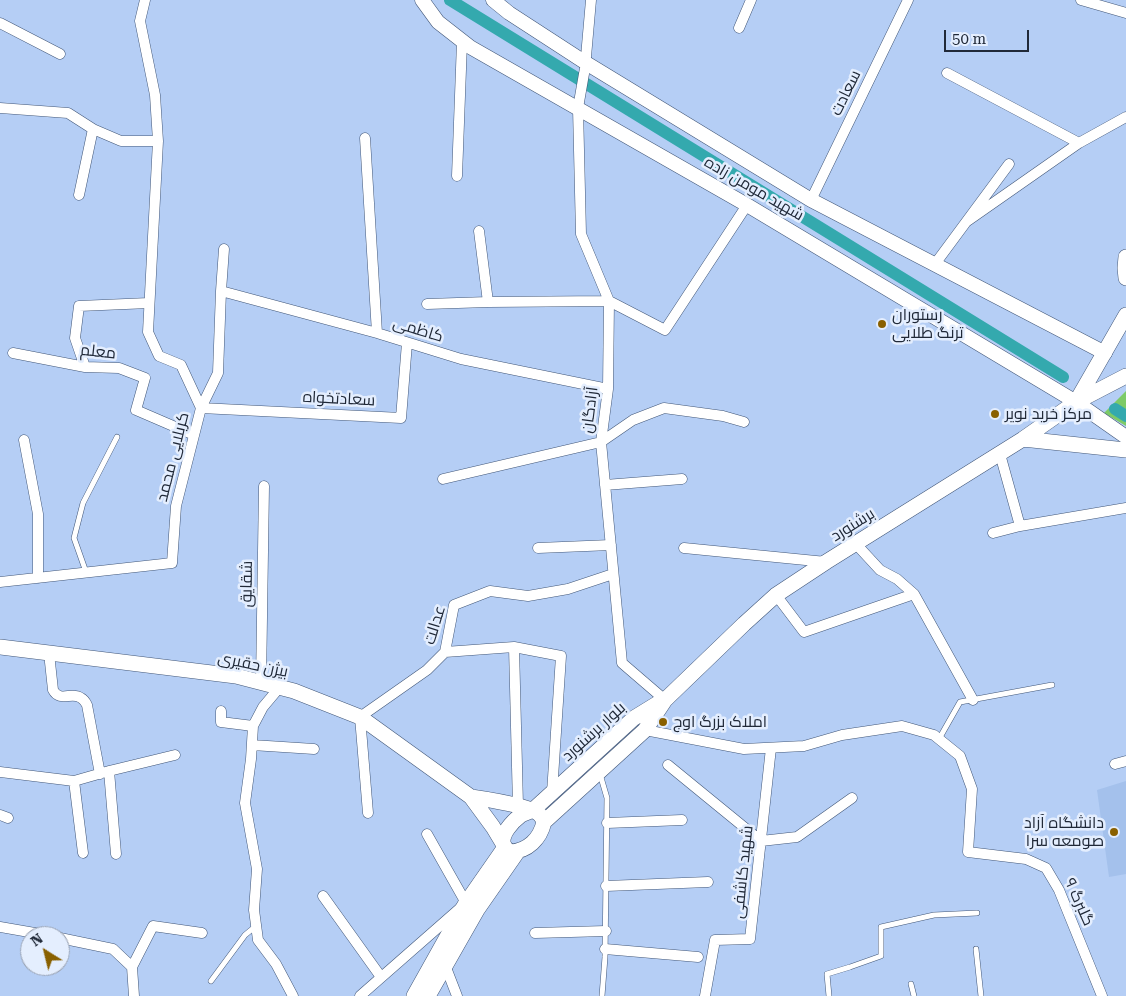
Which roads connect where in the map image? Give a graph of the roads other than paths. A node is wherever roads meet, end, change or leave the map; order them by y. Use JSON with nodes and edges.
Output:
{"nodes":[{"id":1,"x":144,"y":0,"type":"edge"},
{"id":2,"x":422,"y":0,"type":"edge"},
{"id":3,"x":493,"y":0,"type":"edge"},
{"id":4,"x":591,"y":0,"type":"edge"},
{"id":5,"x":751,"y":0,"type":"edge"},
{"id":6,"x":908,"y":0,"type":"edge"},
{"id":7,"x":1081,"y":0,"type":"edge"},
{"id":8,"x":1126,"y":13,"type":"edge"},
{"id":9,"x":0,"y":23,"type":"edge"},
{"id":10,"x":739,"y":28,"type":"dead end"},
{"id":11,"x":462,"y":42,"type":"junction"},
{"id":12,"x":60,"y":54,"type":"dead end"},
{"id":13,"x":586,"y":63,"type":"junction"},
{"id":14,"x":946,"y":73,"type":"dead end"},
{"id":15,"x":0,"y":108,"type":"edge"},
{"id":16,"x":578,"y":108,"type":"junction"},
{"id":17,"x":1126,"y":117,"type":"edge"},
{"id":18,"x":93,"y":129,"type":"junction"},
{"id":19,"x":365,"y":138,"type":"dead end"},
{"id":20,"x":158,"y":141,"type":"junction"},
{"id":21,"x":1079,"y":143,"type":"junction"},
{"id":22,"x":1009,"y":164,"type":"dead end"},
{"id":23,"x":456,"y":176,"type":"dead end"},
{"id":24,"x":80,"y":196,"type":"dead end"},
{"id":25,"x":811,"y":200,"type":"junction"},
{"id":26,"x":747,"y":205,"type":"junction"},
{"id":27,"x":966,"y":222,"type":"junction"},
{"id":28,"x":480,"y":231,"type":"dead end"},
{"id":29,"x":224,"y":248,"type":"dead end"},
{"id":30,"x":1126,"y":257,"type":"edge"},
{"id":31,"x":935,"y":264,"type":"junction"},
{"id":32,"x":1126,"y":278,"type":"edge"},
{"id":33,"x":221,"y":291,"type":"junction"},
{"id":34,"x":609,"y":301,"type":"junction"},
{"id":35,"x":488,"y":302,"type":"junction"},
{"id":36,"x":149,"y":303,"type":"junction"},
{"id":37,"x":427,"y":304,"type":"dead end"},
{"id":38,"x":1126,"y":315,"type":"edge"},
{"id":39,"x":377,"y":334,"type":"junction"},
{"id":40,"x":407,"y":343,"type":"junction"},
{"id":41,"x":13,"y":353,"type":"dead end"},
{"id":42,"x":1105,"y":353,"type":"junction"},
{"id":43,"x":85,"y":367,"type":"junction"},
{"id":44,"x":1126,"y":376,"type":"edge"},
{"id":45,"x":608,"y":389,"type":"junction"},
{"id":46,"x":1076,"y":402,"type":"junction"},
{"id":47,"x":201,"y":408,"type":"junction"},
{"id":48,"x":744,"y":422,"type":"dead end"},
{"id":49,"x":194,"y":435,"type":"junction"},
{"id":50,"x":117,"y":437,"type":"dead end"},
{"id":51,"x":1126,"y":437,"type":"edge"},
{"id":52,"x":1023,"y":439,"type":"junction"},
{"id":53,"x":24,"y":440,"type":"dead end"},
{"id":54,"x":601,"y":442,"type":"junction"},
{"id":55,"x":1126,"y":450,"type":"edge"},
{"id":56,"x":1000,"y":454,"type":"junction"},
{"id":57,"x":443,"y":478,"type":"dead end"},
{"id":58,"x":682,"y":479,"type":"dead end"},
{"id":59,"x":605,"y":485,"type":"junction"},
{"id":60,"x":264,"y":486,"type":"dead end"},
{"id":61,"x":1126,"y":508,"type":"edge"},
{"id":62,"x":1020,"y":526,"type":"junction"},
{"id":63,"x":993,"y":533,"type":"dead end"},
{"id":64,"x":856,"y":544,"type":"junction"},
{"id":65,"x":611,"y":545,"type":"junction"},
{"id":66,"x":538,"y":548,"type":"dead end"},
{"id":67,"x":684,"y":548,"type":"dead end"},
{"id":68,"x":826,"y":562,"type":"junction"},
{"id":69,"x":86,"y":573,"type":"junction"},
{"id":70,"x":614,"y":574,"type":"junction"},
{"id":71,"x":38,"y":578,"type":"junction"},
{"id":72,"x":0,"y":582,"type":"edge"},
{"id":73,"x":914,"y":594,"type":"junction"},
{"id":74,"x":776,"y":595,"type":"junction"},
{"id":75,"x":0,"y":647,"type":"edge"},
{"id":76,"x":514,"y":647,"type":"junction"},
{"id":77,"x":445,"y":652,"type":"junction"},
{"id":78,"x":49,"y":653,"type":"junction"},
{"id":79,"x":260,"y":683,"type":"junction"},
{"id":80,"x":1052,"y":685,"type":"dead end"},
{"id":81,"x":279,"y":688,"type":"junction"},
{"id":82,"x":665,"y":700,"type":"junction"},
{"id":83,"x":973,"y":700,"type":"junction"},
{"id":84,"x":221,"y":711,"type":"dead end"},
{"id":85,"x":360,"y":717,"type":"junction"},
{"id":86,"x":253,"y":726,"type":"junction"},
{"id":87,"x":644,"y":730,"type":"junction"},
{"id":88,"x":939,"y":739,"type":"junction"},
{"id":89,"x":252,"y":745,"type":"junction"},
{"id":90,"x":314,"y":748,"type":"dead end"},
{"id":91,"x":771,"y":748,"type":"junction"},
{"id":92,"x":175,"y":755,"type":"dead end"},
{"id":93,"x":1126,"y":761,"type":"edge"},
{"id":94,"x":1115,"y":764,"type":"dead end"},
{"id":95,"x":668,"y":765,"type":"dead end"},
{"id":96,"x":599,"y":771,"type":"junction"},
{"id":97,"x":0,"y":772,"type":"edge"},
{"id":98,"x":104,"y":772,"type":"junction"},
{"id":99,"x":74,"y":781,"type":"junction"},
{"id":100,"x":552,"y":793,"type":"junction"},
{"id":101,"x":471,"y":797,"type":"junction"},
{"id":102,"x":852,"y":798,"type":"dead end"},
{"id":103,"x":518,"y":806,"type":"junction"},
{"id":104,"x":533,"y":810,"type":"junction"},
{"id":105,"x":368,"y":813,"type":"dead end"},
{"id":106,"x":682,"y":820,"type":"dead end"},
{"id":107,"x":544,"y":822,"type":"junction"},
{"id":108,"x":607,"y":823,"type":"junction"},
{"id":109,"x":427,"y":834,"type":"dead end"},
{"id":110,"x":761,"y":841,"type":"junction"},
{"id":111,"x":512,"y":849,"type":"junction"},
{"id":112,"x":83,"y":854,"type":"dead end"},
{"id":113,"x":116,"y":854,"type":"dead end"},
{"id":114,"x":708,"y":882,"type":"dead end"},
{"id":115,"x":606,"y":886,"type":"junction"},
{"id":116,"x":322,"y":896,"type":"dead end"},
{"id":117,"x":466,"y":903,"type":"junction"},
{"id":118,"x":977,"y":913,"type":"dead end"},
{"id":119,"x":256,"y":926,"type":"junction"},
{"id":120,"x":0,"y":927,"type":"edge"},
{"id":121,"x":20,"y":930,"type":"edge"},
{"id":122,"x":606,"y":931,"type":"junction"},
{"id":123,"x":202,"y":933,"type":"dead end"},
{"id":124,"x":535,"y":933,"type":"dead end"},
{"id":125,"x":70,"y":940,"type":"edge"},
{"id":126,"x":605,"y":949,"type":"junction"},
{"id":127,"x":976,"y":949,"type":"dead end"},
{"id":128,"x":698,"y":957,"type":"dead end"},
{"id":129,"x":445,"y":965,"type":"junction"},
{"id":130,"x":132,"y":967,"type":"junction"},
{"id":131,"x":381,"y":977,"type":"junction"},
{"id":132,"x":211,"y":981,"type":"dead end"},
{"id":133,"x":911,"y":984,"type":"dead end"},
{"id":134,"x":134,"y":996,"type":"edge"},
{"id":135,"x":293,"y":996,"type":"edge"},
{"id":136,"x":360,"y":996,"type":"edge"},
{"id":137,"x":414,"y":996,"type":"edge"},
{"id":138,"x":428,"y":996,"type":"edge"},
{"id":139,"x":457,"y":996,"type":"edge"},
{"id":140,"x":602,"y":996,"type":"edge"},
{"id":141,"x":706,"y":996,"type":"edge"},
{"id":142,"x":829,"y":996,"type":"edge"},
{"id":143,"x":914,"y":996,"type":"edge"},
{"id":144,"x":981,"y":996,"type":"edge"},
{"id":145,"x":1102,"y":996,"type":"edge"}],
"edges":[{"from":1,"to":20,"type":"street","name":"کربلایی محمد"},
{"from":2,"to":11,"type":"street","name":"شهید مومن زاده"},
{"from":3,"to":13,"type":"street"},
{"from":4,"to":13,"type":"street","name":"آزادگان"},
{"from":5,"to":10,"type":"street"},
{"from":6,"to":25,"type":"street","name":"سعادت"},
{"from":7,"to":8,"type":"street"},
{"from":9,"to":12,"type":"street"},
{"from":11,"to":16,"type":"street","name":"شهید مومن زاده"},
{"from":11,"to":23,"type":"street"},
{"from":13,"to":16,"type":"street","name":"آزادگان"},
{"from":13,"to":25,"type":"street"},
{"from":14,"to":21,"type":"street"},
{"from":15,"to":18,"type":"street"},
{"from":16,"to":26,"type":"street","name":"شهید مومن زاده"},
{"from":16,"to":34,"type":"street","name":"آزادگان"},
{"from":17,"to":21,"type":"street"},
{"from":18,"to":20,"type":"street"},
{"from":18,"to":24,"type":"street"},
{"from":19,"to":39,"type":"street"},
{"from":20,"to":36,"type":"street","name":"کربلایی محمد"},
{"from":21,"to":27,"type":"street"},
{"from":22,"to":27,"type":"street"},
{"from":25,"to":31,"type":"street"},
{"from":26,"to":34,"type":"street"},
{"from":26,"to":46,"type":"street","name":"شهید مومن زاده"},
{"from":27,"to":31,"type":"street"},
{"from":28,"to":35,"type":"street"},
{"from":29,"to":33,"type":"street"},
{"from":30,"to":32,"type":"main road"},
{"from":31,"to":42,"type":"street"},
{"from":33,"to":39,"type":"street","name":"کاظمی"},
{"from":33,"to":47,"type":"street"},
{"from":34,"to":35,"type":"street"},
{"from":34,"to":45,"type":"street","name":"آزادگان"},
{"from":35,"to":37,"type":"street"},
{"from":36,"to":43,"type":"street"},
{"from":36,"to":47,"type":"street","name":"کربلایی محمد"},
{"from":38,"to":42,"type":"main road","name":"برشنورد"},
{"from":39,"to":40,"type":"street","name":"کاظمی"},
{"from":40,"to":45,"type":"street","name":"کاظمی"},
{"from":40,"to":47,"type":"street","name":"سعادتخواه"},
{"from":41,"to":43,"type":"street","name":"معلم"},
{"from":42,"to":46,"type":"main road","name":"برشنورد"},
{"from":43,"to":49,"type":"street","name":"معلم"},
{"from":44,"to":46,"type":"main road","name":"برشنورد"},
{"from":45,"to":54,"type":"street","name":"آزادگان"},
{"from":46,"to":51,"type":"street","name":"شهید مومن زاده"},
{"from":46,"to":52,"type":"main road","name":"برشنورد"},
{"from":47,"to":49,"type":"street","name":"کربلایی محمد"},
{"from":48,"to":54,"type":"street"},
{"from":49,"to":69,"type":"street","name":"کربلایی محمد"},
{"from":50,"to":69,"type":"lane"},
{"from":52,"to":55,"type":"main road"},
{"from":52,"to":56,"type":"main road","name":"برشنورد"},
{"from":53,"to":71,"type":"street"},
{"from":54,"to":57,"type":"street"},
{"from":54,"to":59,"type":"street","name":"آزادگان"},
{"from":56,"to":62,"type":"street"},
{"from":56,"to":64,"type":"main road","name":"برشنورد"},
{"from":58,"to":59,"type":"street"},
{"from":59,"to":65,"type":"street","name":"آزادگان"},
{"from":60,"to":79,"type":"street","name":"شقایق"},
{"from":61,"to":62,"type":"street"},
{"from":62,"to":63,"type":"street"},
{"from":64,"to":68,"type":"main road","name":"برشنورد"},
{"from":64,"to":73,"type":"street"},
{"from":65,"to":66,"type":"street"},
{"from":65,"to":70,"type":"street","name":"آزادگان"},
{"from":67,"to":68,"type":"street"},
{"from":68,"to":74,"type":"main road","name":"برشنورد"},
{"from":69,"to":71,"type":"street","name":"کربلایی محمد"},
{"from":70,"to":77,"type":"street","name":"عدالت"},
{"from":70,"to":82,"type":"street","name":"آزادگان"},
{"from":71,"to":72,"type":"street","name":"کربلایی محمد"},
{"from":73,"to":74,"type":"street"},
{"from":73,"to":83,"type":"street"},
{"from":74,"to":82,"type":"main road","name":"برشنورد"},
{"from":75,"to":78,"type":"main road","name":"بیژن حقیری"},
{"from":76,"to":77,"type":"street"},
{"from":76,"to":100,"type":"street"},
{"from":76,"to":103,"type":"street"},
{"from":77,"to":85,"type":"street","name":"عدالت"},
{"from":78,"to":79,"type":"main road","name":"بیژن حقیری"},
{"from":78,"to":98,"type":"street"},
{"from":79,"to":81,"type":"main road","name":"بیژن حقیری"},
{"from":80,"to":83,"type":"lane"},
{"from":81,"to":85,"type":"main road","name":"بیژن حقیری"},
{"from":81,"to":86,"type":"street"},
{"from":82,"to":87,"type":"main road","name":"بلوار برشنورد"},
{"from":82,"to":100,"type":"main road","name":"بلوار برشنورد"},
{"from":83,"to":88,"type":"lane"},
{"from":84,"to":86,"type":"street"},
{"from":85,"to":101,"type":"main road","name":"بیژن حقیری"},
{"from":85,"to":105,"type":"street"},
{"from":86,"to":89,"type":"street"},
{"from":87,"to":91,"type":"street"},
{"from":87,"to":96,"type":"main road","name":"بلوار برشنورد"},
{"from":88,"to":91,"type":"street"},
{"from":88,"to":145,"type":"street","name":"گلبرگ ۹"},
{"from":89,"to":90,"type":"street"},
{"from":89,"to":119,"type":"street"},
{"from":91,"to":110,"type":"street","name":"شهید کاشفی"},
{"from":92,"to":98,"type":"street"},
{"from":93,"to":94,"type":"street"},
{"from":95,"to":110,"type":"street"},
{"from":96,"to":107,"type":"main road","name":"بلوار برشنورد"},
{"from":96,"to":108,"type":"lane"},
{"from":97,"to":99,"type":"street"},
{"from":98,"to":99,"type":"street"},
{"from":98,"to":113,"type":"street"},
{"from":99,"to":112,"type":"street"},
{"from":100,"to":104,"type":"main road","name":"بلوار برشنورد"},
{"from":101,"to":103,"type":"main road"},
{"from":101,"to":111,"type":"main road"},
{"from":102,"to":110,"type":"street"},
{"from":103,"to":104,"type":"main road"},
{"from":104,"to":107,"type":"main road"},
{"from":104,"to":111,"type":"main road","name":"بلوار برشنورد"},
{"from":106,"to":108,"type":"street"},
{"from":107,"to":111,"type":"main road","name":"بلوار برشنورد"},
{"from":108,"to":115,"type":"lane"},
{"from":109,"to":117,"type":"street"},
{"from":110,"to":141,"type":"street","name":"شهید کاشفی"},
{"from":111,"to":117,"type":"main road"},
{"from":111,"to":129,"type":"main road"},
{"from":114,"to":115,"type":"street"},
{"from":115,"to":122,"type":"lane"},
{"from":116,"to":131,"type":"street"},
{"from":117,"to":131,"type":"street"},
{"from":117,"to":137,"type":"main road"},
{"from":118,"to":142,"type":"lane"},
{"from":119,"to":132,"type":"lane"},
{"from":119,"to":135,"type":"street"},
{"from":120,"to":121,"type":"street"},
{"from":122,"to":124,"type":"street"},
{"from":122,"to":126,"type":"lane"},
{"from":123,"to":130,"type":"street"},
{"from":125,"to":130,"type":"street"},
{"from":126,"to":128,"type":"street"},
{"from":126,"to":140,"type":"lane"},
{"from":127,"to":144,"type":"lane"},
{"from":129,"to":138,"type":"main road"},
{"from":129,"to":139,"type":"street"},
{"from":130,"to":134,"type":"street"},
{"from":131,"to":136,"type":"street"},
{"from":133,"to":143,"type":"lane"}]}
